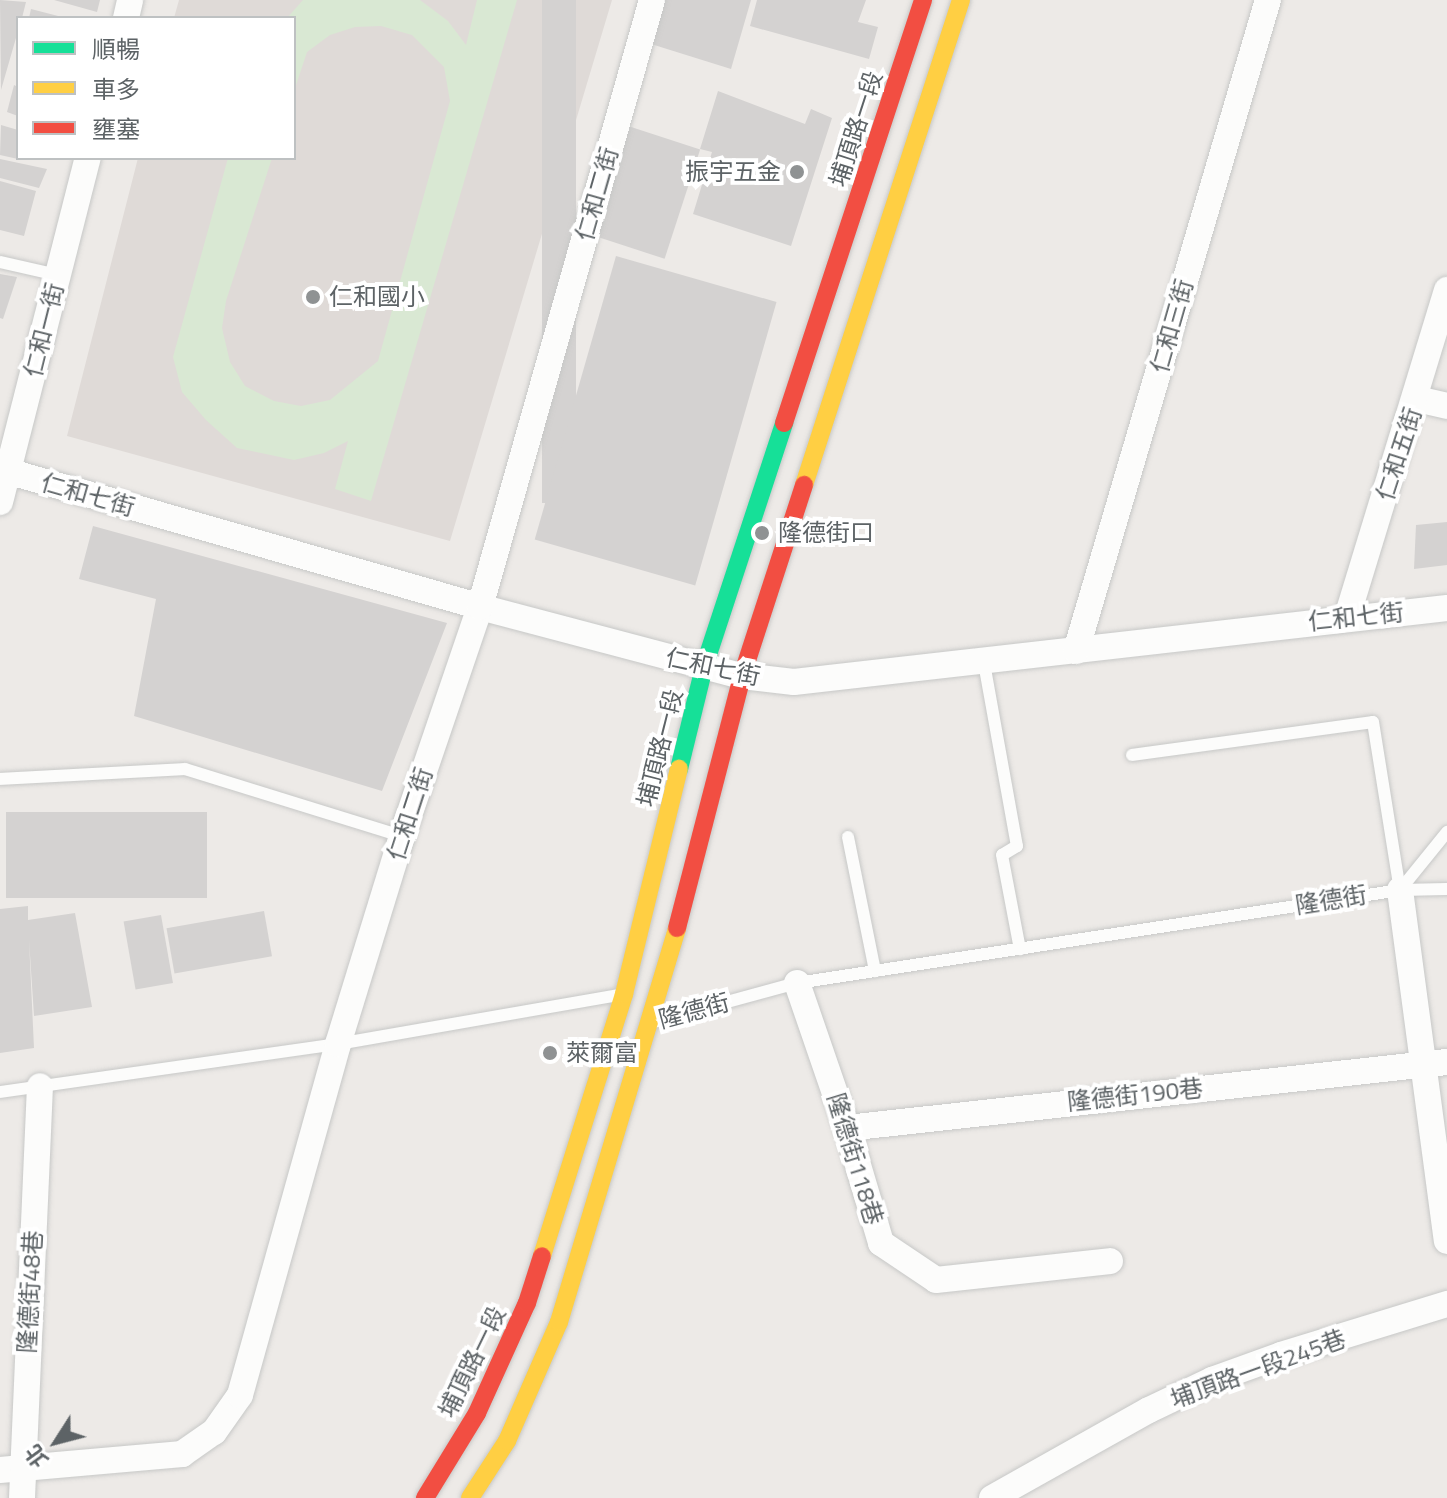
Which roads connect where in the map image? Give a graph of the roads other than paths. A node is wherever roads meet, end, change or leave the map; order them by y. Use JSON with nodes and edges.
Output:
{"nodes":[{"id":1,"x":652,"y":0,"type":"edge"},
{"id":2,"x":923,"y":0,"type":"edge"},
{"id":3,"x":961,"y":0,"type":"edge"},
{"id":4,"x":1268,"y":0,"type":"edge"},
{"id":5,"x":87,"y":160,"type":"edge"},
{"id":6,"x":0,"y":262,"type":"edge"},
{"id":7,"x":57,"y":275,"type":"junction"},
{"id":8,"x":1447,"y":290,"type":"edge"},
{"id":9,"x":1417,"y":399,"type":"junction"},
{"id":10,"x":1447,"y":406,"type":"edge"},
{"id":11,"x":4,"y":470,"type":"edge"},
{"id":12,"x":0,"y":502,"type":"edge"},
{"id":13,"x":480,"y":607,"type":"junction"},
{"id":14,"x":1447,"y":608,"type":"edge"},
{"id":15,"x":1347,"y":617,"type":"junction"},
{"id":16,"x":1076,"y":651,"type":"junction"},
{"id":17,"x":984,"y":663,"type":"junction"},
{"id":18,"x":704,"y":667,"type":"junction"},
{"id":19,"x":742,"y":676,"type":"junction"},
{"id":20,"x":1132,"y":755,"type":"dead end"},
{"id":21,"x":0,"y":779,"type":"edge"},
{"id":22,"x":1447,"y":832,"type":"edge"},
{"id":23,"x":402,"y":836,"type":"junction"},
{"id":24,"x":848,"y":837,"type":"dead end"},
{"id":25,"x":1447,"y":889,"type":"edge"},
{"id":26,"x":1400,"y":890,"type":"junction"},
{"id":27,"x":1020,"y":949,"type":"junction"},
{"id":28,"x":875,"y":971,"type":"junction"},
{"id":29,"x":797,"y":983,"type":"junction"},
{"id":30,"x":636,"y":1009,"type":"junction"},
{"id":31,"x":338,"y":1044,"type":"junction"},
{"id":32,"x":1435,"y":1062,"type":"edge"},
{"id":33,"x":40,"y":1086,"type":"junction"},
{"id":34,"x":0,"y":1092,"type":"edge"},
{"id":35,"x":847,"y":1128,"type":"junction"},
{"id":36,"x":1447,"y":1241,"type":"edge"},
{"id":37,"x":1110,"y":1261,"type":"dead end"},
{"id":38,"x":1447,"y":1304,"type":"edge"},
{"id":39,"x":11,"y":1470,"type":"edge"},
{"id":40,"x":22,"y":1498,"type":"edge"},
{"id":41,"x":425,"y":1498,"type":"edge"},
{"id":42,"x":470,"y":1498,"type":"edge"},
{"id":43,"x":992,"y":1498,"type":"edge"}],
"edges":[{"from":1,"to":13,"type":"street","name":"仁和二街"},
{"from":2,"to":18,"type":"street","name":"埔頂路一段"},
{"from":3,"to":19,"type":"street","name":"埔頂路一段"},
{"from":4,"to":16,"type":"street","name":"仁和三街"},
{"from":5,"to":7,"type":"street","name":"仁和一街"},
{"from":6,"to":7,"type":"lane"},
{"from":7,"to":11,"type":"street","name":"仁和一街"},
{"from":8,"to":9,"type":"street","name":"仁和五街"},
{"from":9,"to":10,"type":"street"},
{"from":9,"to":15,"type":"street","name":"仁和五街"},
{"from":11,"to":12,"type":"street","name":"仁和一街"},
{"from":11,"to":13,"type":"street","name":"仁和七街"},
{"from":13,"to":18,"type":"street","name":"仁和七街"},
{"from":13,"to":23,"type":"street","name":"仁和二街"},
{"from":14,"to":15,"type":"street","name":"仁和七街"},
{"from":15,"to":16,"type":"street","name":"仁和七街"},
{"from":16,"to":17,"type":"street","name":"仁和七街"},
{"from":17,"to":19,"type":"street","name":"仁和七街"},
{"from":17,"to":27,"type":"lane"},
{"from":18,"to":19,"type":"street","name":"仁和七街"},
{"from":18,"to":30,"type":"street","name":"埔頂路一段"},
{"from":19,"to":30,"type":"street","name":"埔頂路一段"},
{"from":20,"to":26,"type":"lane"},
{"from":21,"to":23,"type":"lane"},
{"from":22,"to":26,"type":"lane","name":"隆德街"},
{"from":23,"to":31,"type":"street","name":"仁和二街"},
{"from":24,"to":28,"type":"lane"},
{"from":25,"to":26,"type":"lane"},
{"from":26,"to":27,"type":"lane","name":"隆德街"},
{"from":26,"to":32,"type":"street","name":"隆德街"},
{"from":27,"to":28,"type":"lane","name":"隆德街"},
{"from":28,"to":29,"type":"lane","name":"隆德街"},
{"from":29,"to":30,"type":"lane","name":"隆德街"},
{"from":29,"to":35,"type":"street","name":"隆德街118巷"},
{"from":30,"to":31,"type":"lane","name":"隆德街"},
{"from":30,"to":41,"type":"street","name":"埔頂路一段"},
{"from":30,"to":42,"type":"street","name":"埔頂路一段"},
{"from":31,"to":33,"type":"lane","name":"隆德街"},
{"from":31,"to":39,"type":"street","name":"仁和二街"},
{"from":32,"to":35,"type":"street","name":"隆德街190巷"},
{"from":32,"to":36,"type":"street","name":"隆德街"},
{"from":33,"to":34,"type":"lane","name":"隆德街"},
{"from":33,"to":39,"type":"street","name":"隆德街48巷"},
{"from":35,"to":37,"type":"street","name":"隆德街118巷"},
{"from":38,"to":43,"type":"street","name":"埔頂路一段245巷"},
{"from":39,"to":40,"type":"street","name":"隆德街48巷"}]}
